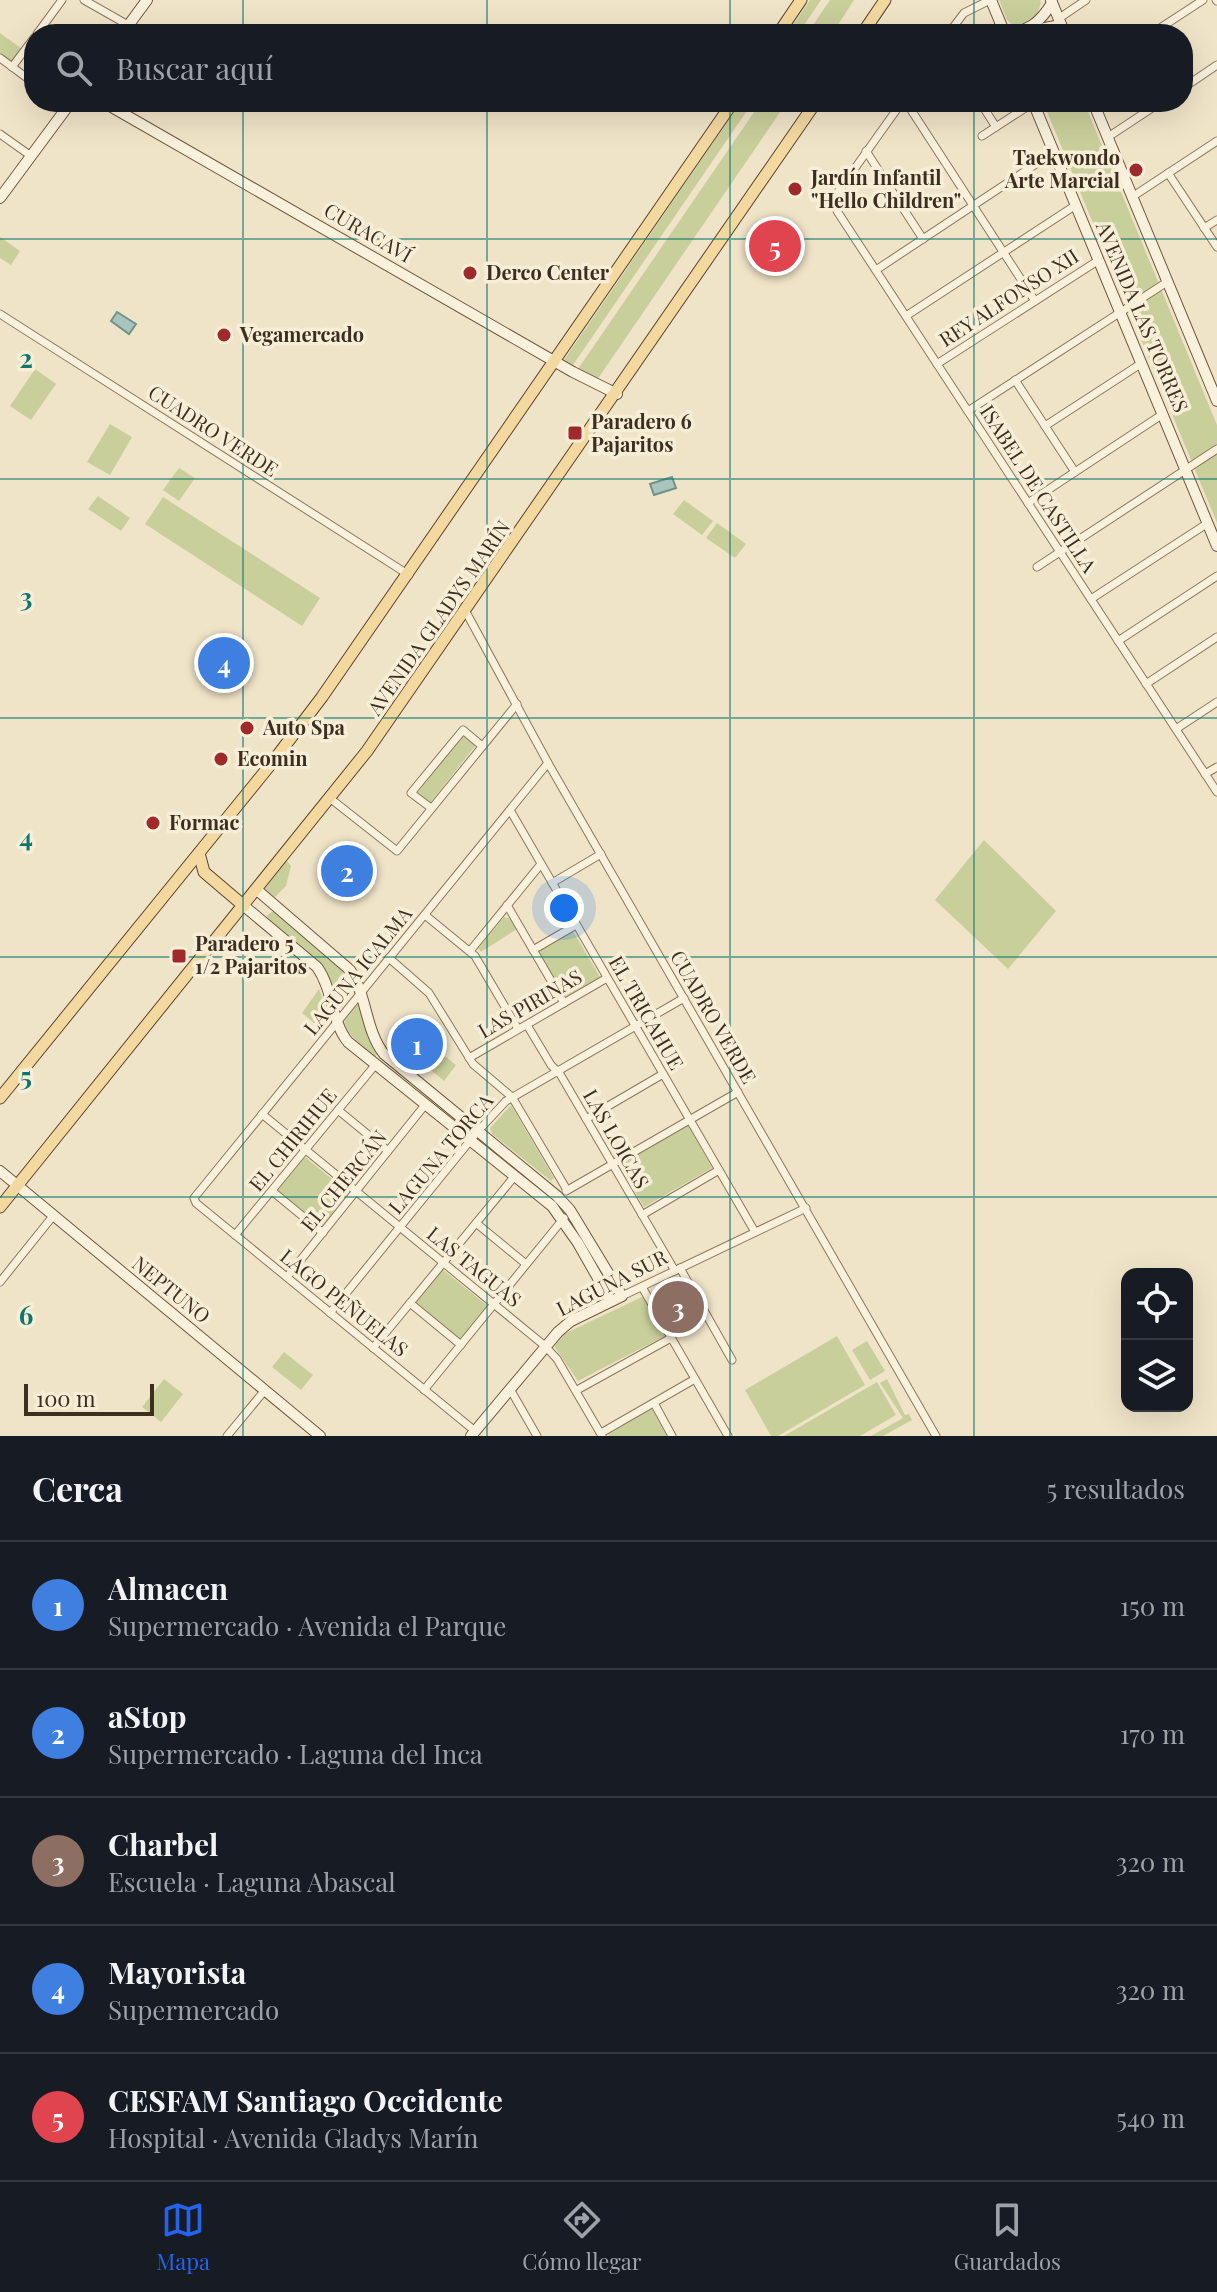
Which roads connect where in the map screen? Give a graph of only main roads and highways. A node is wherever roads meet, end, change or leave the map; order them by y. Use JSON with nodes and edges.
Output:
{"nodes":[{"id":1,"x":801,"y":0,"type":"edge"},
{"id":2,"x":885,"y":0,"type":"edge"},
{"id":3,"x":785,"y":24,"type":"edge"},
{"id":4,"x":869,"y":24,"type":"edge"},
{"id":5,"x":726,"y":112,"type":"edge"},
{"id":6,"x":809,"y":112,"type":"edge"},
{"id":7,"x":199,"y":853,"type":"junction"},
{"id":8,"x":244,"y":906,"type":"junction"},
{"id":9,"x":0,"y":1098,"type":"edge"},
{"id":10,"x":0,"y":1207,"type":"edge"}],
"edges":[{"from":1,"to":3,"type":"main road"},
{"from":2,"to":4,"type":"main road"},
{"from":5,"to":7,"type":"main road"},
{"from":6,"to":8,"type":"main road","name":"AVENIDA GLADYS MARÍN"},
{"from":7,"to":8,"type":"main road"},
{"from":7,"to":9,"type":"main road"},
{"from":8,"to":10,"type":"main road","name":"AVENIDA GLADYS MARÍN"}]}
